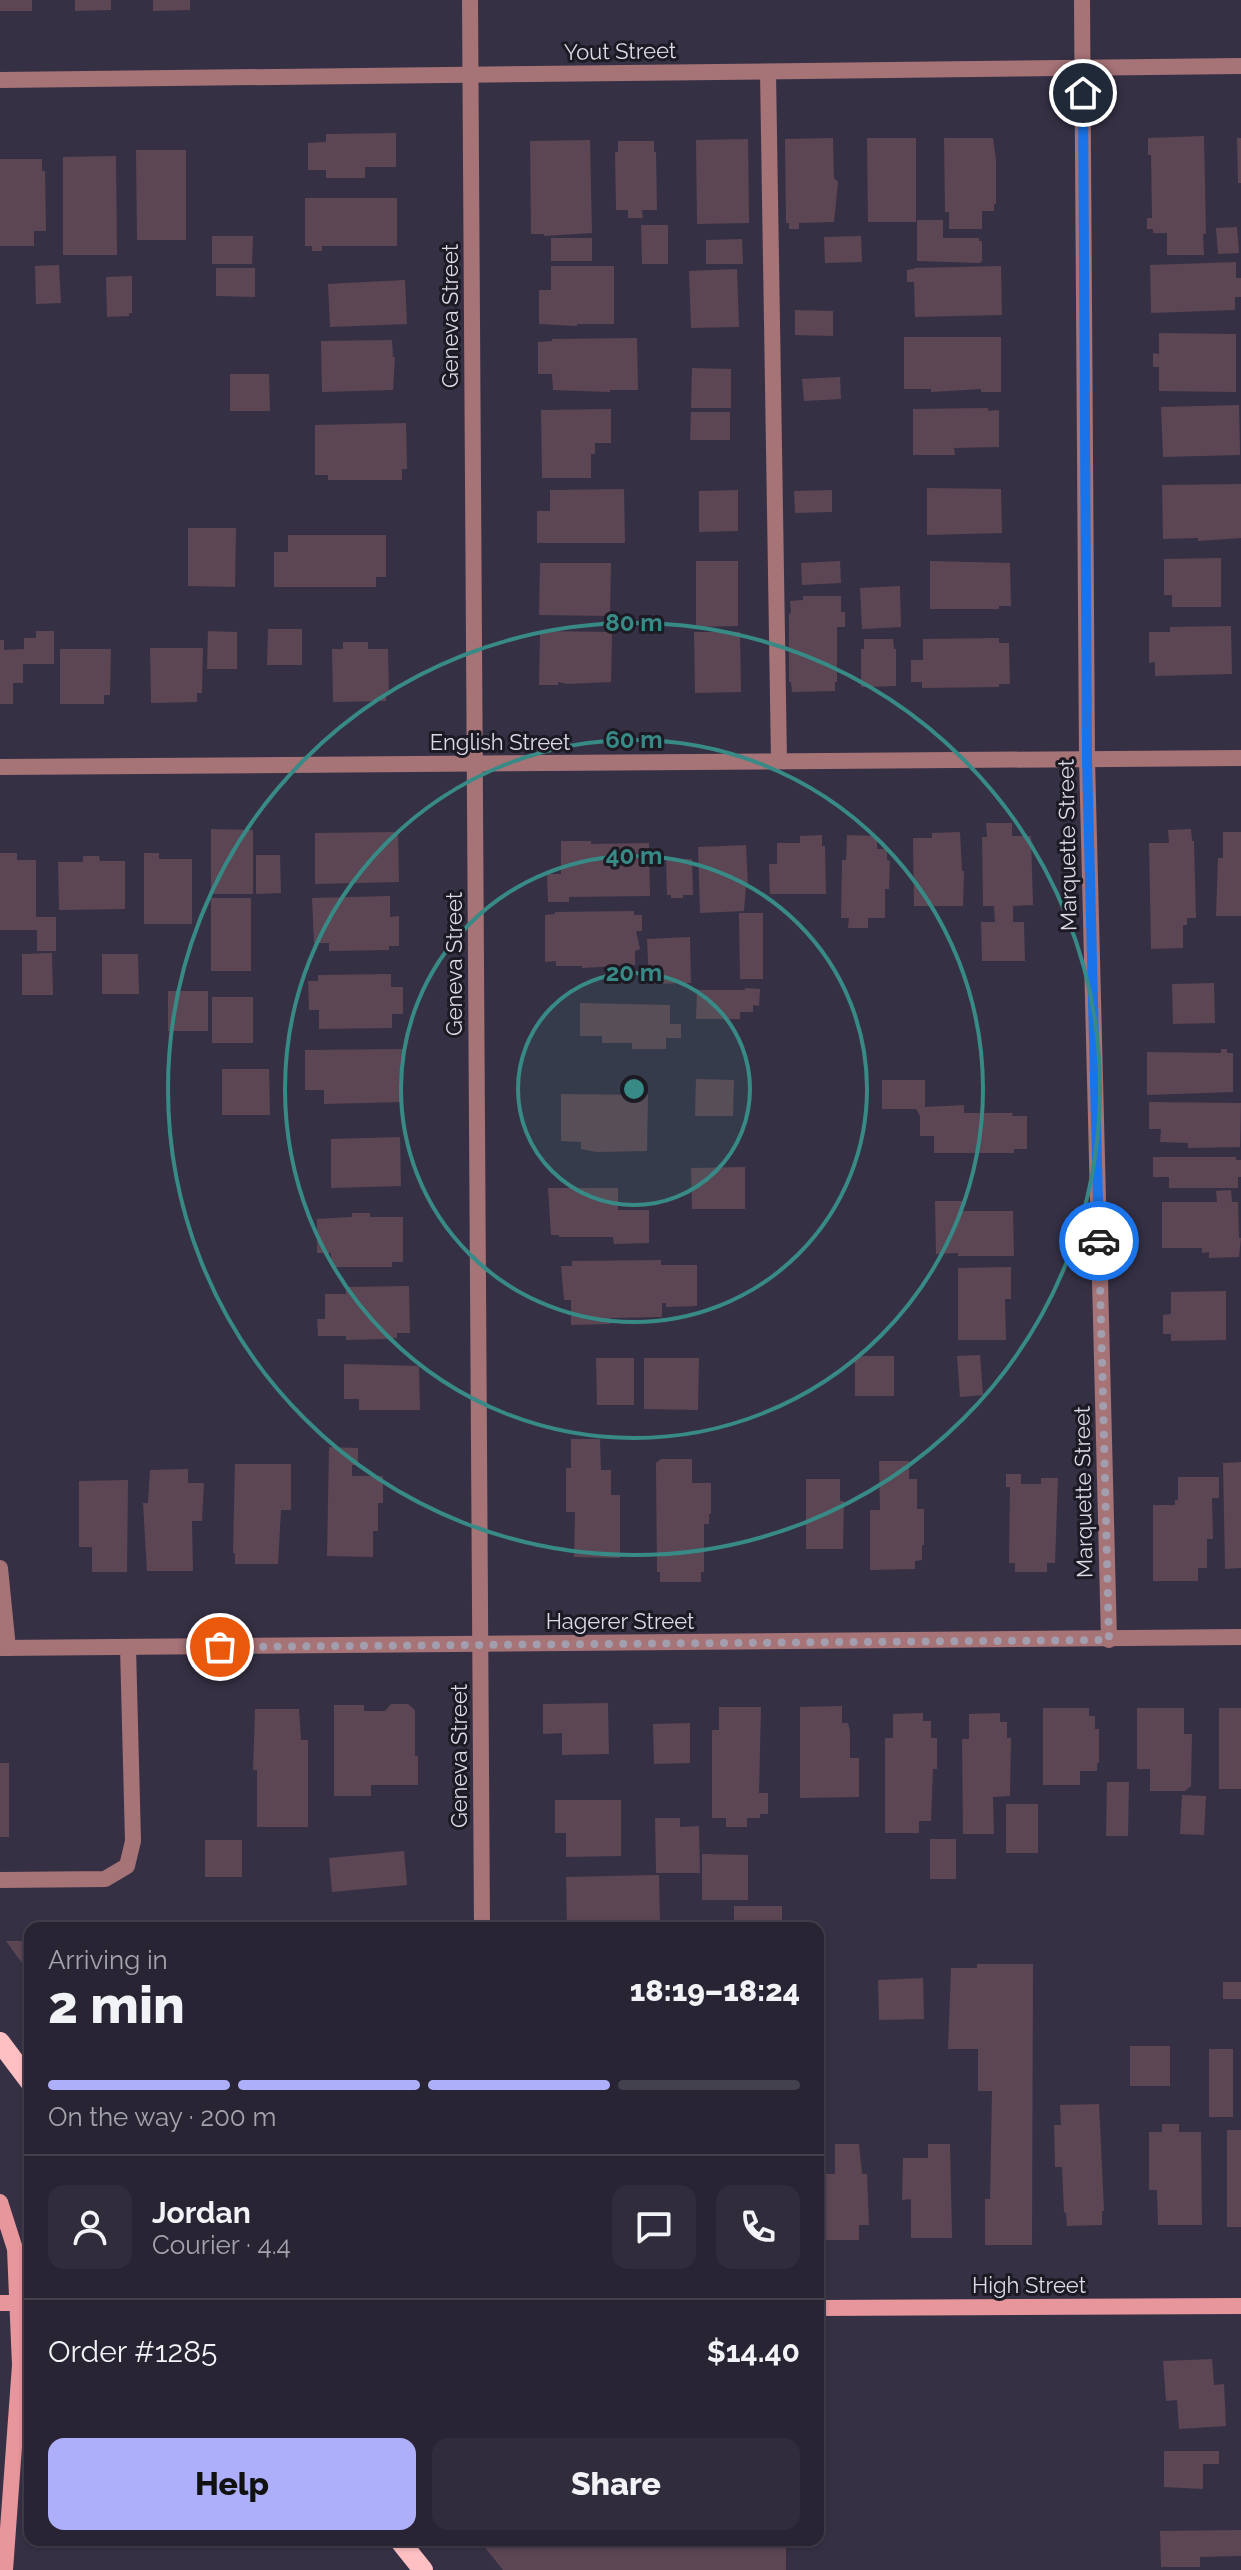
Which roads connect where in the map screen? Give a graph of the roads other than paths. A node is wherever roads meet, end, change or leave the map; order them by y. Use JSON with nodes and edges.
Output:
{"nodes":[{"id":1,"x":470,"y":0,"type":"edge"},
{"id":2,"x":1082,"y":0,"type":"edge"},
{"id":3,"x":1241,"y":66,"type":"edge"},
{"id":4,"x":1083,"y":68,"type":"junction"},
{"id":5,"x":768,"y":72,"type":"junction"},
{"id":6,"x":470,"y":75,"type":"junction"},
{"id":7,"x":0,"y":80,"type":"edge"},
{"id":8,"x":1241,"y":758,"type":"edge"},
{"id":9,"x":1087,"y":759,"type":"junction"},
{"id":10,"x":779,"y":761,"type":"junction"},
{"id":11,"x":475,"y":764,"type":"junction"},
{"id":12,"x":0,"y":767,"type":"edge"},
{"id":13,"x":0,"y":1568,"type":"edge"},
{"id":14,"x":1241,"y":1637,"type":"edge"},
{"id":15,"x":1109,"y":1640,"type":"junction"},
{"id":16,"x":480,"y":1644,"type":"junction"},
{"id":17,"x":128,"y":1647,"type":"junction"},
{"id":18,"x":4,"y":1648,"type":"edge"},
{"id":19,"x":0,"y":1880,"type":"edge"},
{"id":20,"x":482,"y":1922,"type":"edge"},
{"id":21,"x":0,"y":2042,"type":"edge"},
{"id":22,"x":24,"y":2074,"type":"edge"},
{"id":23,"x":0,"y":2202,"type":"edge"},
{"id":24,"x":0,"y":2303,"type":"edge"},
{"id":25,"x":24,"y":2303,"type":"edge"},
{"id":26,"x":1241,"y":2306,"type":"edge"},
{"id":27,"x":824,"y":2308,"type":"edge"},
{"id":28,"x":404,"y":2546,"type":"edge"},
{"id":29,"x":5,"y":2570,"type":"edge"},
{"id":30,"x":423,"y":2570,"type":"edge"}],
"edges":[{"from":1,"to":6,"type":"street","name":"Geneva Street"},
{"from":2,"to":4,"type":"street","name":"Marquette Street"},
{"from":3,"to":4,"type":"street","name":"Yout Street"},
{"from":4,"to":5,"type":"street","name":"Yout Street"},
{"from":4,"to":9,"type":"street","name":"Marquette Street"},
{"from":5,"to":6,"type":"street","name":"Yout Street"},
{"from":5,"to":10,"type":"street"},
{"from":6,"to":7,"type":"street","name":"Yout Street"},
{"from":6,"to":11,"type":"street","name":"Geneva Street"},
{"from":8,"to":9,"type":"street","name":"English Street"},
{"from":9,"to":10,"type":"street","name":"English Street"},
{"from":9,"to":15,"type":"street","name":"Marquette Street"},
{"from":10,"to":11,"type":"street","name":"English Street"},
{"from":11,"to":12,"type":"street","name":"English Street"},
{"from":11,"to":16,"type":"street","name":"Geneva Street"},
{"from":13,"to":18,"type":"street"},
{"from":14,"to":15,"type":"street","name":"Hagerer Street"},
{"from":15,"to":16,"type":"street","name":"Hagerer Street"},
{"from":16,"to":17,"type":"street","name":"Hagerer Street"},
{"from":16,"to":20,"type":"street","name":"Geneva Street"},
{"from":17,"to":18,"type":"street","name":"Hagerer Street"},
{"from":17,"to":19,"type":"street"},
{"from":21,"to":22,"type":"main road"},
{"from":23,"to":25,"type":"main road"},
{"from":24,"to":25,"type":"main road"},
{"from":25,"to":29,"type":"main road"},
{"from":26,"to":27,"type":"main road","name":"High Street"},
{"from":28,"to":30,"type":"main road"}]}
